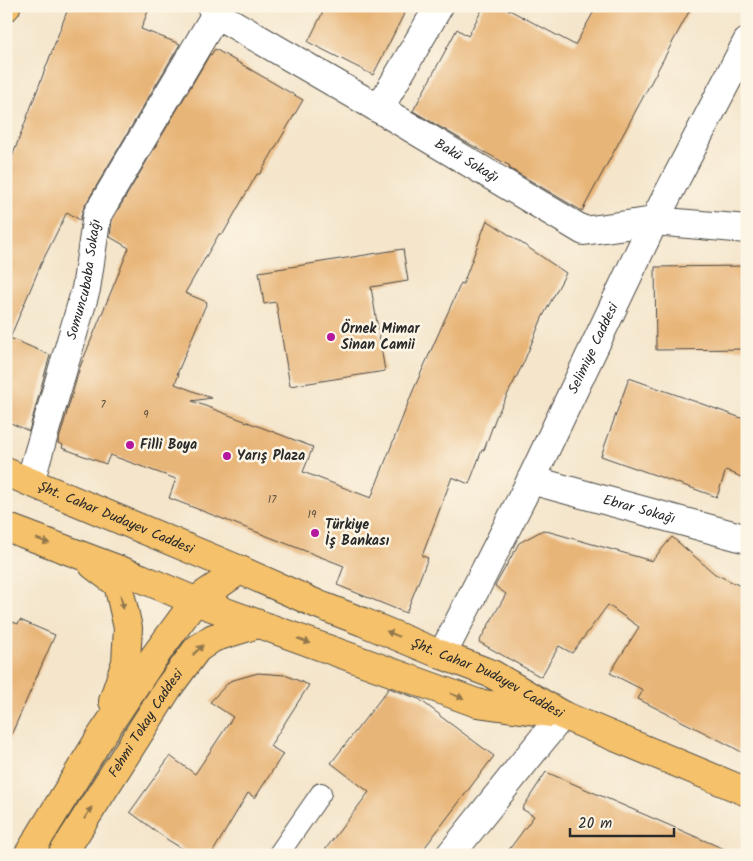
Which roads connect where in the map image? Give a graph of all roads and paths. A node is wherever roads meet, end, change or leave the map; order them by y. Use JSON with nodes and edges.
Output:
{"nodes":[{"id":1,"x":439,"y":6,"type":"edge"},
{"id":2,"x":214,"y":10,"type":"edge"},
{"id":3,"x":747,"y":42,"type":"edge"},
{"id":4,"x":379,"y":109,"type":"junction"},
{"id":5,"x":654,"y":221,"type":"junction"},
{"id":6,"x":747,"y":229,"type":"edge"},
{"id":7,"x":18,"y":477,"type":"edge"},
{"id":8,"x":531,"y":480,"type":"junction"},
{"id":9,"x":6,"y":527,"type":"edge"},
{"id":10,"x":747,"y":539,"type":"edge"},
{"id":11,"x":80,"y":555,"type":"junction"},
{"id":12,"x":240,"y":570,"type":"junction"},
{"id":13,"x":195,"y":601,"type":"junction"},
{"id":14,"x":258,"y":624,"type":"junction"},
{"id":15,"x":442,"y":655,"type":"junction"},
{"id":16,"x":562,"y":715,"type":"junction"},
{"id":17,"x":101,"y":736,"type":"junction"},
{"id":18,"x":747,"y":792,"type":"edge"},
{"id":19,"x":321,"y":793,"type":"dead end"},
{"id":20,"x":28,"y":855,"type":"edge"},
{"id":21,"x":62,"y":855,"type":"edge"},
{"id":22,"x":278,"y":855,"type":"edge"},
{"id":23,"x":450,"y":855,"type":"edge"}],
"edges":[{"from":1,"to":4,"type":"street"},
{"from":2,"to":4,"type":"street","name":"Bakü Sokağı"},
{"from":2,"to":7,"type":"street","name":"Somuncubaba Sokağı"},
{"from":3,"to":5,"type":"street","name":"Selimiye Caddesi"},
{"from":4,"to":5,"type":"street","name":"Bakü Sokağı"},
{"from":5,"to":6,"type":"street","name":"Bakü Sokağı"},
{"from":5,"to":8,"type":"street","name":"Selimiye Caddesi"},
{"from":7,"to":12,"type":"main road","name":"Şht. Cahar Dudayev Caddesi"},
{"from":8,"to":10,"type":"street","name":"Ebrar Sokağı"},
{"from":8,"to":15,"type":"street","name":"Selimiye Caddesi"},
{"from":9,"to":11,"type":"main road","name":"Şht. Cahar Dudayev Caddesi","one_way":true},
{"from":11,"to":13,"type":"main road","name":"Şht. Cahar Dudayev Caddesi"},
{"from":11,"to":17,"type":"main road","one_way":true},
{"from":12,"to":13,"type":"main road"},
{"from":15,"to":12,"type":"main road","name":"Şht. Cahar Dudayev Caddesi","one_way":true},
{"from":13,"to":14,"type":"main road","name":"Şht. Cahar Dudayev Caddesi"},
{"from":13,"to":17,"type":"main road"},
{"from":14,"to":16,"type":"main road","name":"Şht. Cahar Dudayev Caddesi","one_way":true},
{"from":21,"to":14,"type":"main road","name":"Fehmi Tokay Caddesi","one_way":true},
{"from":15,"to":16,"type":"main road","name":"Şht. Cahar Dudayev Caddesi"},
{"from":16,"to":18,"type":"main road"},
{"from":16,"to":23,"type":"street"},
{"from":17,"to":20,"type":"main road"},
{"from":19,"to":22,"type":"lane"}]}
